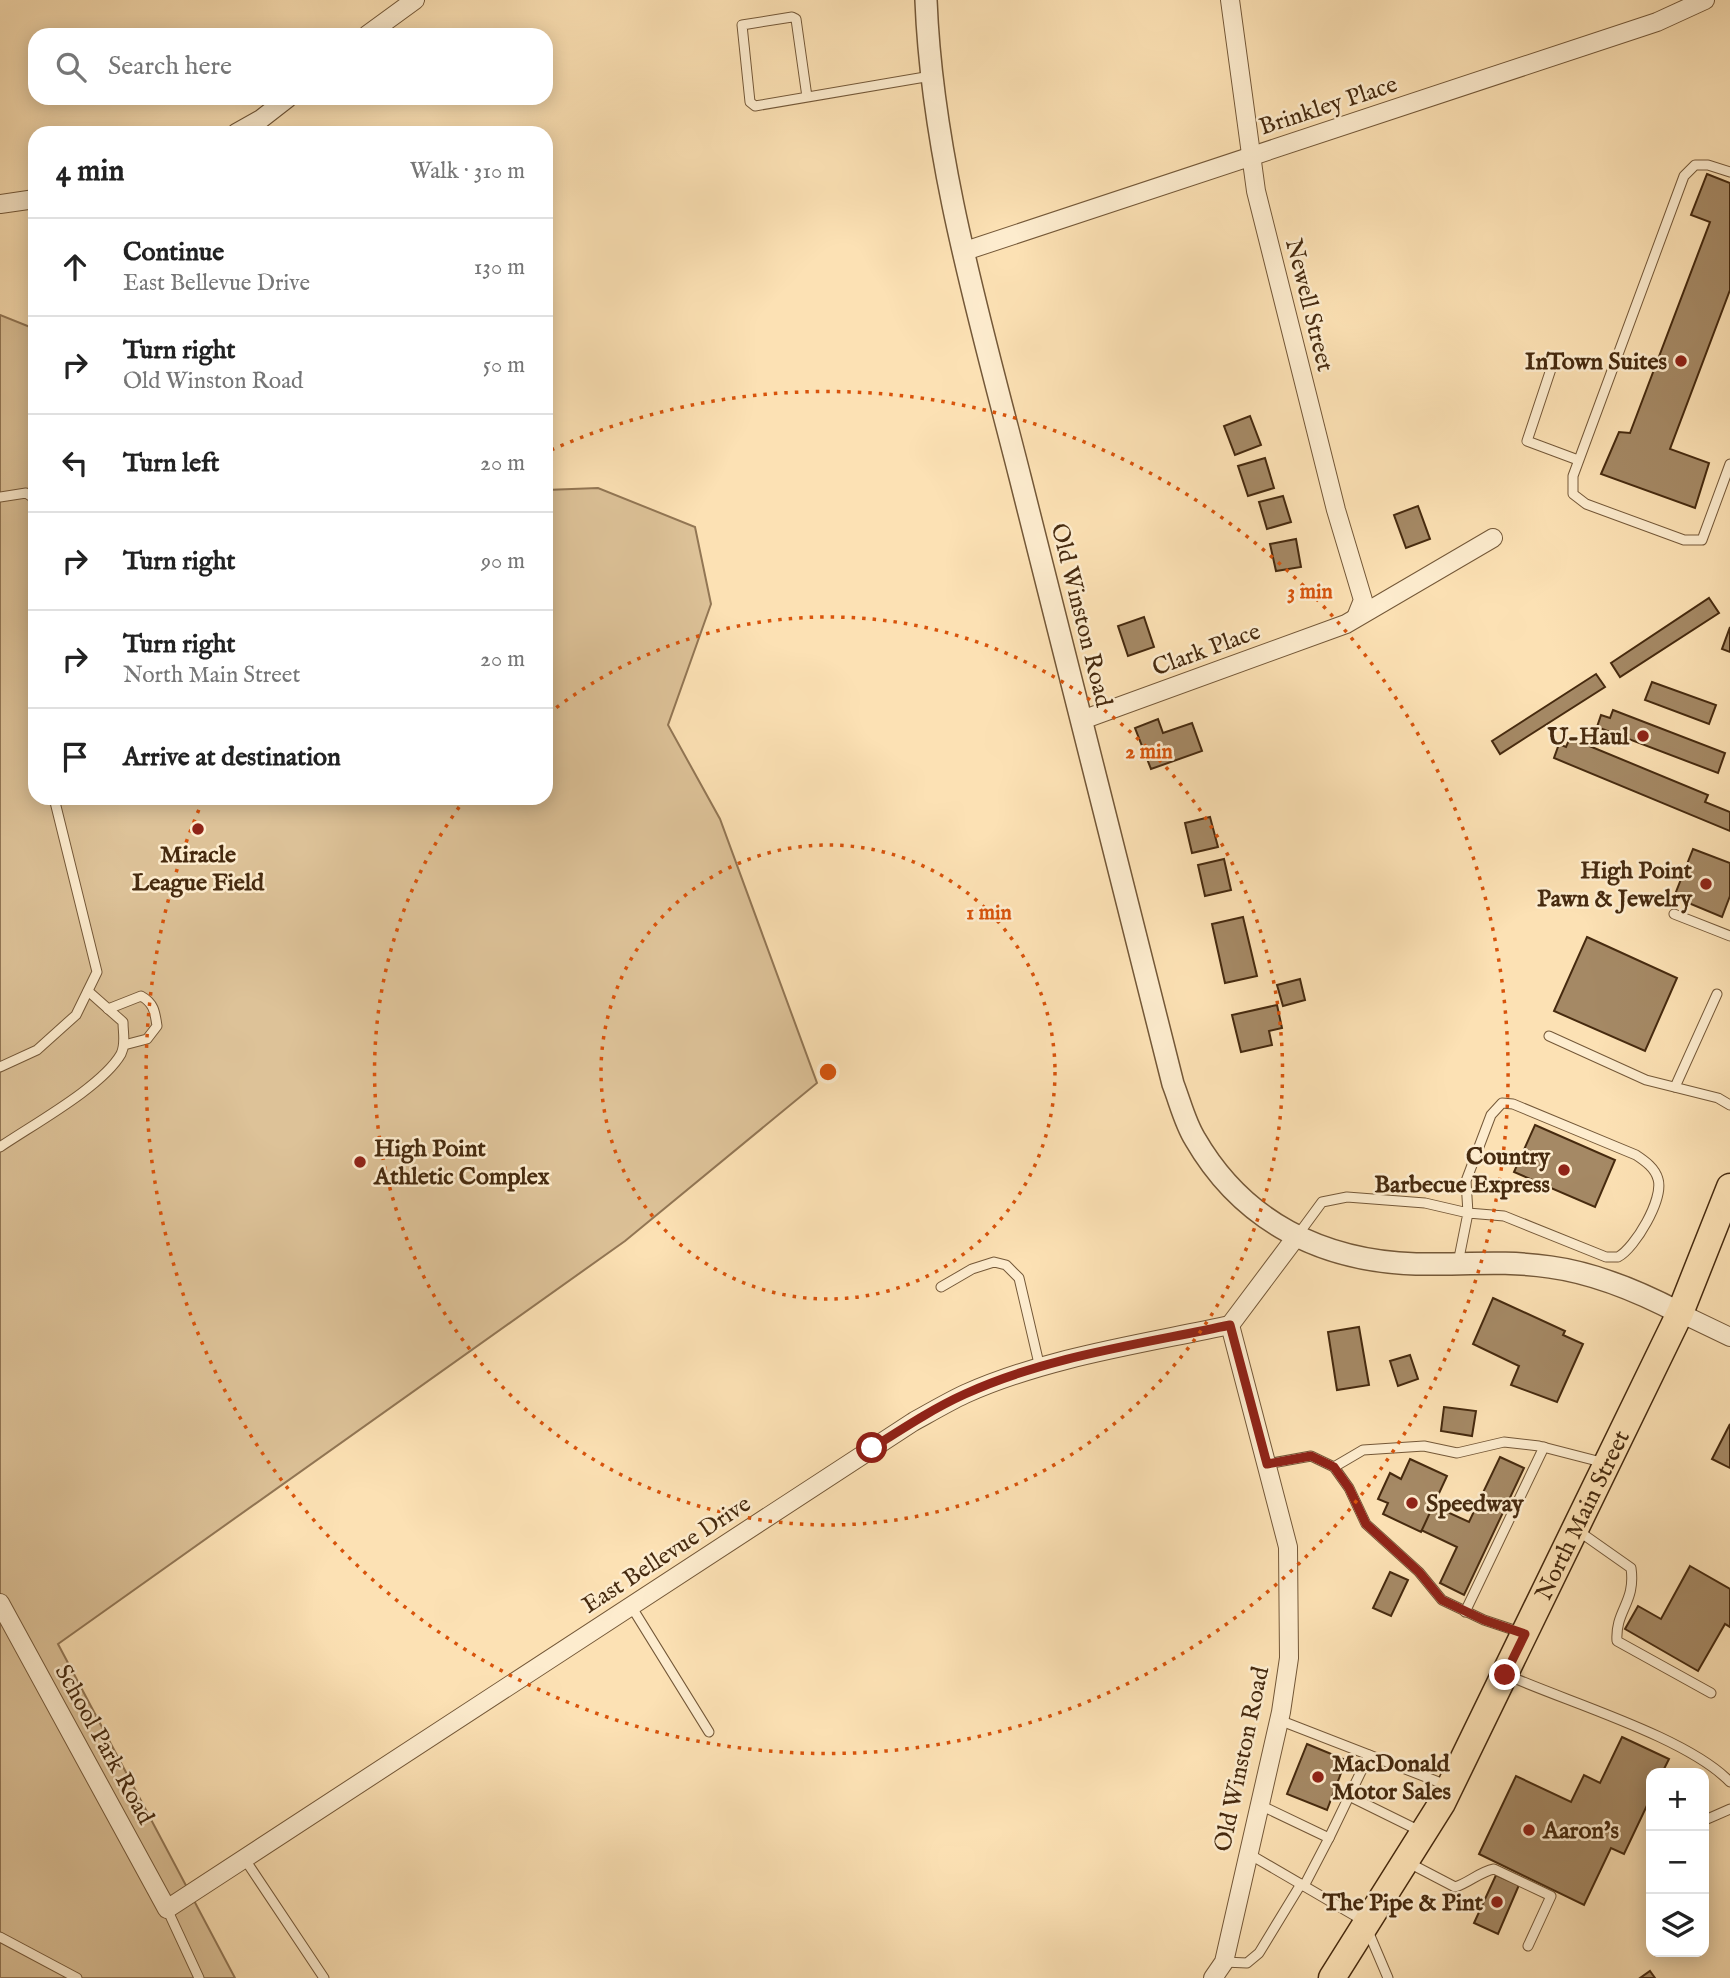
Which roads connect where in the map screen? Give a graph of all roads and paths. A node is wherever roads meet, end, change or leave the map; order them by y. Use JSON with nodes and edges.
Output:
{"nodes":[{"id":1,"x":415,"y":0,"type":"edge"},
{"id":2,"x":926,"y":0,"type":"edge"},
{"id":3,"x":1230,"y":0,"type":"edge"},
{"id":4,"x":1705,"y":0,"type":"edge"},
{"id":5,"x":377,"y":28,"type":"edge"},
{"id":6,"x":933,"y":75,"type":"junction"},
{"id":7,"x":807,"y":97,"type":"junction"},
{"id":8,"x":279,"y":105,"type":"edge"},
{"id":9,"x":248,"y":126,"type":"edge"},
{"id":10,"x":1251,"y":156,"type":"junction"},
{"id":11,"x":1730,"y":172,"type":"edge"},
{"id":12,"x":28,"y":200,"type":"edge"},
{"id":13,"x":0,"y":204,"type":"edge"},
{"id":14,"x":965,"y":251,"type":"junction"},
{"id":15,"x":1554,"y":360,"type":"dead end"},
{"id":16,"x":1578,"y":460,"type":"junction"},
{"id":17,"x":1730,"y":464,"type":"edge"},
{"id":18,"x":28,"y":494,"type":"edge"},
{"id":19,"x":0,"y":498,"type":"edge"},
{"id":20,"x":1493,"y":538,"type":"dead end"},
{"id":21,"x":1357,"y":615,"type":"junction"},
{"id":22,"x":1082,"y":720,"type":"junction"},
{"id":23,"x":56,"y":805,"type":"edge"},
{"id":24,"x":1674,"y":914,"type":"dead end"},
{"id":25,"x":1730,"y":936,"type":"edge"},
{"id":26,"x":88,"y":991,"type":"junction"},
{"id":27,"x":1717,"y":994,"type":"dead end"},
{"id":28,"x":108,"y":1009,"type":"junction"},
{"id":29,"x":1549,"y":1036,"type":"dead end"},
{"id":30,"x":124,"y":1045,"type":"junction"},
{"id":31,"x":0,"y":1067,"type":"edge"},
{"id":32,"x":1675,"y":1087,"type":"junction"},
{"id":33,"x":1730,"y":1105,"type":"edge"},
{"id":34,"x":0,"y":1147,"type":"edge"},
{"id":35,"x":1730,"y":1187,"type":"edge"},
{"id":36,"x":1468,"y":1213,"type":"junction"},
{"id":37,"x":1296,"y":1237,"type":"junction"},
{"id":38,"x":1458,"y":1263,"type":"junction"},
{"id":39,"x":941,"y":1287,"type":"dead end"},
{"id":40,"x":1680,"y":1313,"type":"junction"},
{"id":41,"x":1230,"y":1325,"type":"junction"},
{"id":42,"x":1730,"y":1337,"type":"edge"},
{"id":43,"x":1040,"y":1368,"type":"junction"},
{"id":44,"x":1544,"y":1447,"type":"junction"},
{"id":45,"x":1267,"y":1464,"type":"junction"},
{"id":46,"x":1607,"y":1464,"type":"junction"},
{"id":47,"x":1334,"y":1467,"type":"junction"},
{"id":48,"x":1576,"y":1529,"type":"junction"},
{"id":49,"x":0,"y":1603,"type":"edge"},
{"id":50,"x":631,"y":1606,"type":"junction"},
{"id":51,"x":1465,"y":1612,"type":"junction"},
{"id":52,"x":1525,"y":1634,"type":"junction"},
{"id":53,"x":1505,"y":1675,"type":"junction"},
{"id":54,"x":1711,"y":1693,"type":"dead end"},
{"id":55,"x":1279,"y":1720,"type":"junction"},
{"id":56,"x":709,"y":1732,"type":"dead end"},
{"id":57,"x":1369,"y":1755,"type":"junction"},
{"id":58,"x":1730,"y":1782,"type":"edge"},
{"id":59,"x":1450,"y":1786,"type":"junction"},
{"id":60,"x":1349,"y":1796,"type":"junction"},
{"id":61,"x":1260,"y":1805,"type":"junction"},
{"id":62,"x":1730,"y":1809,"type":"edge"},
{"id":63,"x":1709,"y":1818,"type":"edge"},
{"id":64,"x":1424,"y":1833,"type":"junction"},
{"id":65,"x":1328,"y":1838,"type":"junction"},
{"id":66,"x":1249,"y":1854,"type":"junction"},
{"id":67,"x":244,"y":1858,"type":"junction"},
{"id":68,"x":1407,"y":1862,"type":"junction"},
{"id":69,"x":1303,"y":1885,"type":"junction"},
{"id":70,"x":167,"y":1909,"type":"junction"},
{"id":71,"x":1367,"y":1925,"type":"junction"},
{"id":72,"x":0,"y":1937,"type":"edge"},
{"id":73,"x":1528,"y":1946,"type":"dead end"},
{"id":74,"x":1224,"y":1962,"type":"junction"},
{"id":75,"x":77,"y":1978,"type":"edge"},
{"id":76,"x":199,"y":1978,"type":"edge"},
{"id":77,"x":324,"y":1978,"type":"edge"},
{"id":78,"x":1213,"y":1978,"type":"edge"},
{"id":79,"x":1332,"y":1978,"type":"edge"},
{"id":80,"x":1388,"y":1978,"type":"edge"}],
"edges":[{"from":1,"to":5,"type":"street"},
{"from":2,"to":6,"type":"street","name":"Old Winston Road"},
{"from":3,"to":10,"type":"street","name":"Newell Street"},
{"from":4,"to":10,"type":"street","name":"Brinkley Place"},
{"from":6,"to":7,"type":"lane"},
{"from":6,"to":14,"type":"street","name":"Old Winston Road"},
{"from":7,"to":7,"type":"lane"},
{"from":8,"to":9,"type":"street"},
{"from":10,"to":14,"type":"street","name":"Brinkley Place"},
{"from":10,"to":21,"type":"street","name":"Newell Street"},
{"from":11,"to":16,"type":"lane"},
{"from":12,"to":13,"type":"street"},
{"from":14,"to":22,"type":"street","name":"Old Winston Road"},
{"from":15,"to":16,"type":"lane"},
{"from":16,"to":17,"type":"lane"},
{"from":18,"to":19,"type":"lane"},
{"from":20,"to":21,"type":"street","name":"Clark Place"},
{"from":21,"to":22,"type":"street","name":"Clark Place"},
{"from":22,"to":37,"type":"street","name":"Old Winston Road"},
{"from":23,"to":26,"type":"lane"},
{"from":24,"to":25,"type":"lane"},
{"from":26,"to":28,"type":"lane"},
{"from":26,"to":31,"type":"lane"},
{"from":27,"to":32,"type":"lane"},
{"from":28,"to":30,"type":"lane"},
{"from":28,"to":30,"type":"lane"},
{"from":29,"to":32,"type":"lane"},
{"from":30,"to":34,"type":"lane"},
{"from":32,"to":33,"type":"lane"},
{"from":35,"to":40,"type":"main road","name":"North Main Street"},
{"from":36,"to":36,"type":"lane"},
{"from":36,"to":37,"type":"lane"},
{"from":36,"to":38,"type":"lane"},
{"from":37,"to":38,"type":"street","name":"Old Winston Road"},
{"from":37,"to":41,"type":"street"},
{"from":38,"to":40,"type":"street","name":"Old Winston Road"},
{"from":39,"to":43,"type":"lane"},
{"from":40,"to":42,"type":"street"},
{"from":40,"to":46,"type":"main road","name":"North Main Street"},
{"from":41,"to":43,"type":"street","name":"East Bellevue Drive"},
{"from":41,"to":45,"type":"street","name":"Old Winston Road"},
{"from":43,"to":50,"type":"street","name":"East Bellevue Drive"},
{"from":44,"to":46,"type":"lane"},
{"from":44,"to":47,"type":"lane"},
{"from":44,"to":51,"type":"lane"},
{"from":45,"to":47,"type":"lane"},
{"from":45,"to":55,"type":"street","name":"Old Winston Road"},
{"from":46,"to":48,"type":"main road","name":"North Main Street"},
{"from":47,"to":51,"type":"lane"},
{"from":48,"to":52,"type":"main road","name":"North Main Street"},
{"from":48,"to":54,"type":"lane"},
{"from":49,"to":70,"type":"street","name":"School Park Road"},
{"from":50,"to":56,"type":"lane"},
{"from":50,"to":67,"type":"street","name":"East Bellevue Drive"},
{"from":51,"to":52,"type":"lane"},
{"from":52,"to":53,"type":"main road","name":"North Main Street"},
{"from":53,"to":58,"type":"lane"},
{"from":53,"to":59,"type":"main road","name":"North Main Street"},
{"from":55,"to":57,"type":"lane"},
{"from":55,"to":61,"type":"street","name":"Old Winston Road"},
{"from":57,"to":59,"type":"lane"},
{"from":57,"to":60,"type":"lane"},
{"from":59,"to":64,"type":"main road","name":"North Main Street"},
{"from":60,"to":64,"type":"lane"},
{"from":60,"to":65,"type":"lane"},
{"from":61,"to":65,"type":"lane"},
{"from":61,"to":66,"type":"street","name":"Old Winston Road"},
{"from":62,"to":63,"type":"lane"},
{"from":64,"to":68,"type":"main road","name":"North Main Street"},
{"from":65,"to":69,"type":"lane"},
{"from":66,"to":69,"type":"lane"},
{"from":66,"to":74,"type":"street","name":"Old Winston Road"},
{"from":67,"to":70,"type":"street","name":"East Bellevue Drive"},
{"from":67,"to":77,"type":"lane"},
{"from":68,"to":71,"type":"main road","name":"North Main Street"},
{"from":68,"to":73,"type":"lane"},
{"from":69,"to":71,"type":"lane"},
{"from":69,"to":74,"type":"lane"},
{"from":70,"to":76,"type":"lane"},
{"from":71,"to":79,"type":"main road","name":"North Main Street"},
{"from":71,"to":80,"type":"lane"},
{"from":72,"to":75,"type":"lane"},
{"from":74,"to":78,"type":"street","name":"Old Winston Road"}]}
